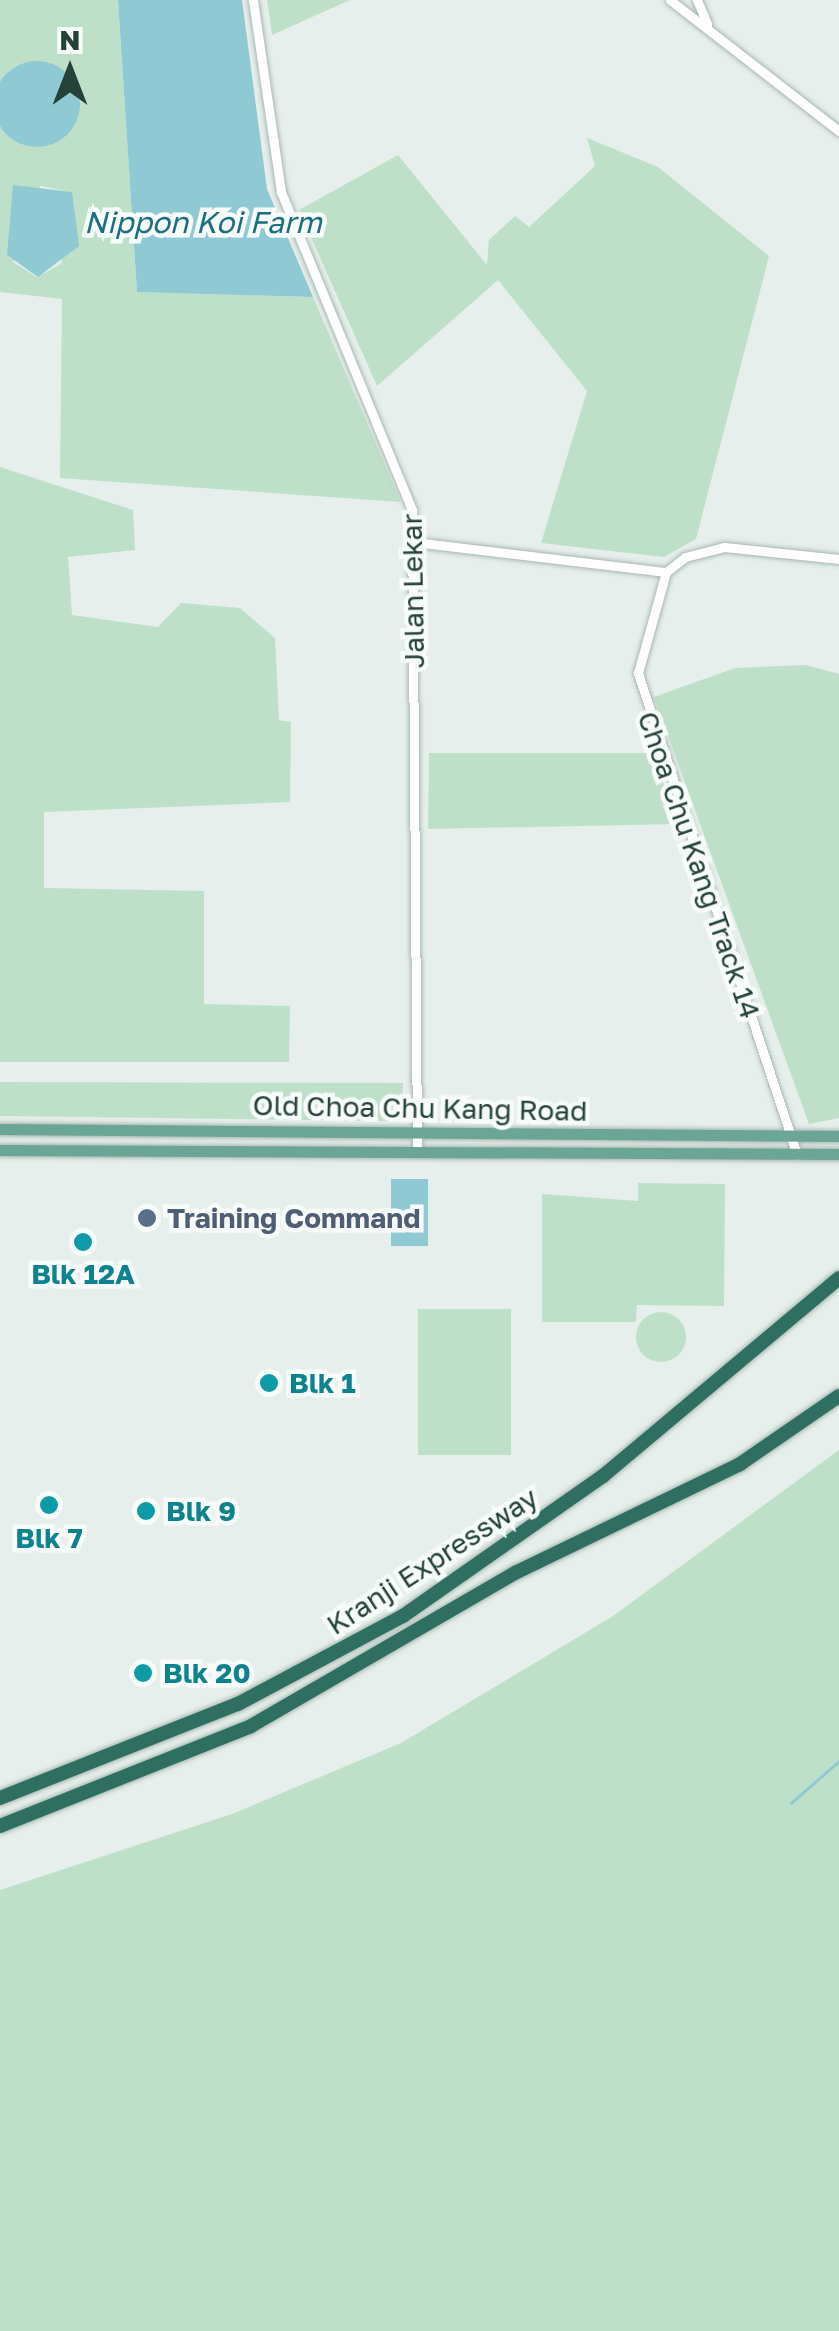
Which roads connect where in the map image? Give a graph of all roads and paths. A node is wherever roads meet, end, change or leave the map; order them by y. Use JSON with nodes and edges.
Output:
{"nodes":[{"id":1,"x":253,"y":0,"type":"edge"},
{"id":2,"x":670,"y":0,"type":"edge"},
{"id":3,"x":697,"y":0,"type":"edge"},
{"id":4,"x":712,"y":30,"type":"junction"},
{"id":5,"x":839,"y":131,"type":"edge"},
{"id":6,"x":414,"y":542,"type":"junction"},
{"id":7,"x":839,"y":559,"type":"edge"},
{"id":8,"x":666,"y":572,"type":"junction"},
{"id":9,"x":0,"y":1129,"type":"edge"},
{"id":10,"x":78,"y":1129,"type":"junction"},
{"id":11,"x":417,"y":1131,"type":"junction"},
{"id":12,"x":839,"y":1136,"type":"edge"},
{"id":13,"x":793,"y":1139,"type":"junction"},
{"id":14,"x":0,"y":1150,"type":"edge"},
{"id":15,"x":90,"y":1150,"type":"junction"},
{"id":16,"x":417,"y":1152,"type":"junction"},
{"id":17,"x":839,"y":1154,"type":"edge"},
{"id":18,"x":797,"y":1155,"type":"junction"},
{"id":19,"x":839,"y":1278,"type":"edge"},
{"id":20,"x":839,"y":1396,"type":"edge"},
{"id":21,"x":0,"y":1798,"type":"edge"},
{"id":22,"x":0,"y":1826,"type":"edge"}],
"edges":[{"from":1,"to":6,"type":"street","name":"Jalan Lekar"},
{"from":2,"to":4,"type":"street"},
{"from":3,"to":4,"type":"street"},
{"from":4,"to":5,"type":"street"},
{"from":6,"to":8,"type":"street"},
{"from":6,"to":11,"type":"street","name":"Jalan Lekar"},
{"from":7,"to":8,"type":"street"},
{"from":8,"to":13,"type":"street","name":"Choa Chu Kang Track 14"},
{"from":9,"to":10,"type":"main road","name":"Old Choa Chu Kang Road"},
{"from":10,"to":11,"type":"main road","name":"Old Choa Chu Kang Road"},
{"from":10,"to":15,"type":"main road"},
{"from":11,"to":13,"type":"main road","name":"Old Choa Chu Kang Road"},
{"from":11,"to":16,"type":"street","name":"Jalan Lekar"},
{"from":12,"to":13,"type":"main road","name":"Old Choa Chu Kang Road"},
{"from":13,"to":18,"type":"street","name":"Choa Chu Kang Track 14"},
{"from":14,"to":15,"type":"main road","name":"Old Choa Chu Kang Road"},
{"from":15,"to":16,"type":"main road","name":"Old Choa Chu Kang Road"},
{"from":16,"to":18,"type":"main road","name":"Old Choa Chu Kang Road"},
{"from":17,"to":18,"type":"main road","name":"Old Choa Chu Kang Road"},
{"from":19,"to":21,"type":"highway","name":"Kranji Expressway"},
{"from":20,"to":22,"type":"highway","name":"Kranji Expressway"}]}
